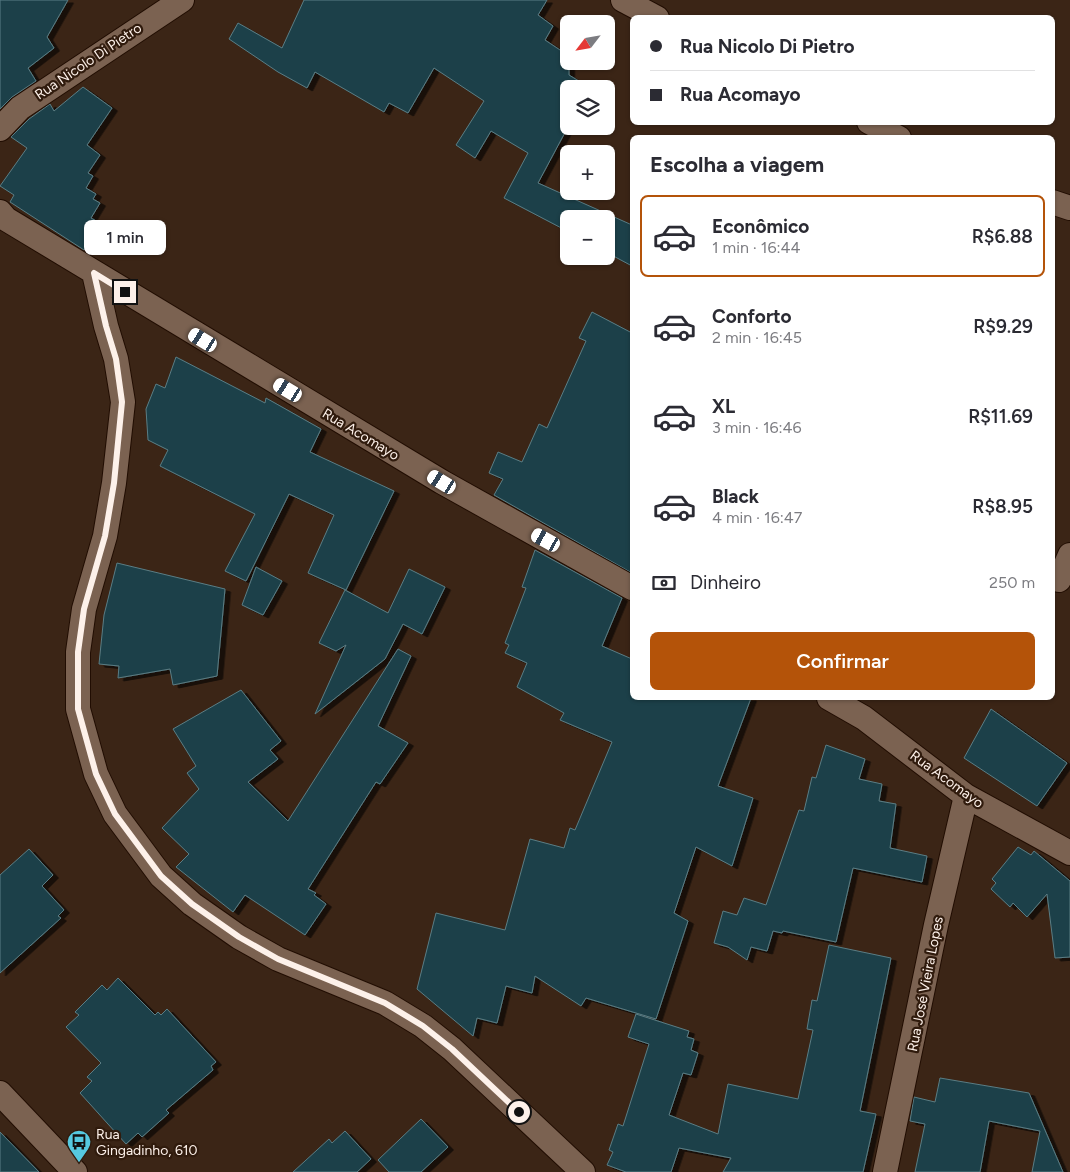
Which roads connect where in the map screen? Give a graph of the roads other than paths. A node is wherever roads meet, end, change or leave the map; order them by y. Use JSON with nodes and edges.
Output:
{"nodes":[{"id":1,"x":623,"y":0,"type":"edge"},
{"id":2,"x":179,"y":1,"type":"edge"},
{"id":3,"x":651,"y":15,"type":"edge"},
{"id":4,"x":875,"y":125,"type":"edge"},
{"id":5,"x":0,"y":129,"type":"edge"},
{"id":6,"x":894,"y":135,"type":"edge"},
{"id":7,"x":1055,"y":203,"type":"edge"},
{"id":8,"x":1070,"y":208,"type":"edge"},
{"id":9,"x":2,"y":217,"type":"edge"},
{"id":10,"x":94,"y":273,"type":"junction"},
{"id":11,"x":1070,"y":555,"type":"edge"},
{"id":12,"x":1058,"y":580,"type":"dead end"},
{"id":13,"x":630,"y":587,"type":"edge"},
{"id":14,"x":832,"y":700,"type":"edge"},
{"id":15,"x":966,"y":796,"type":"junction"},
{"id":16,"x":1070,"y":853,"type":"edge"},
{"id":17,"x":0,"y":1093,"type":"edge"},
{"id":18,"x":75,"y":1172,"type":"edge"},
{"id":19,"x":583,"y":1172,"type":"edge"},
{"id":20,"x":885,"y":1172,"type":"edge"}],
"edges":[{"from":1,"to":3,"type":"street"},
{"from":2,"to":5,"type":"street","name":"Rua Nicolo Di Pietro"},
{"from":4,"to":6,"type":"street"},
{"from":7,"to":8,"type":"street"},
{"from":9,"to":10,"type":"street"},
{"from":10,"to":13,"type":"street","name":"Rua Acomayo"},
{"from":10,"to":19,"type":"street"},
{"from":11,"to":12,"type":"street"},
{"from":14,"to":15,"type":"street","name":"Rua Acomayo"},
{"from":15,"to":16,"type":"street","name":"Rua Acomayo"},
{"from":15,"to":20,"type":"street","name":"Rua José Vieira Lopes"},
{"from":17,"to":18,"type":"street"}]}
